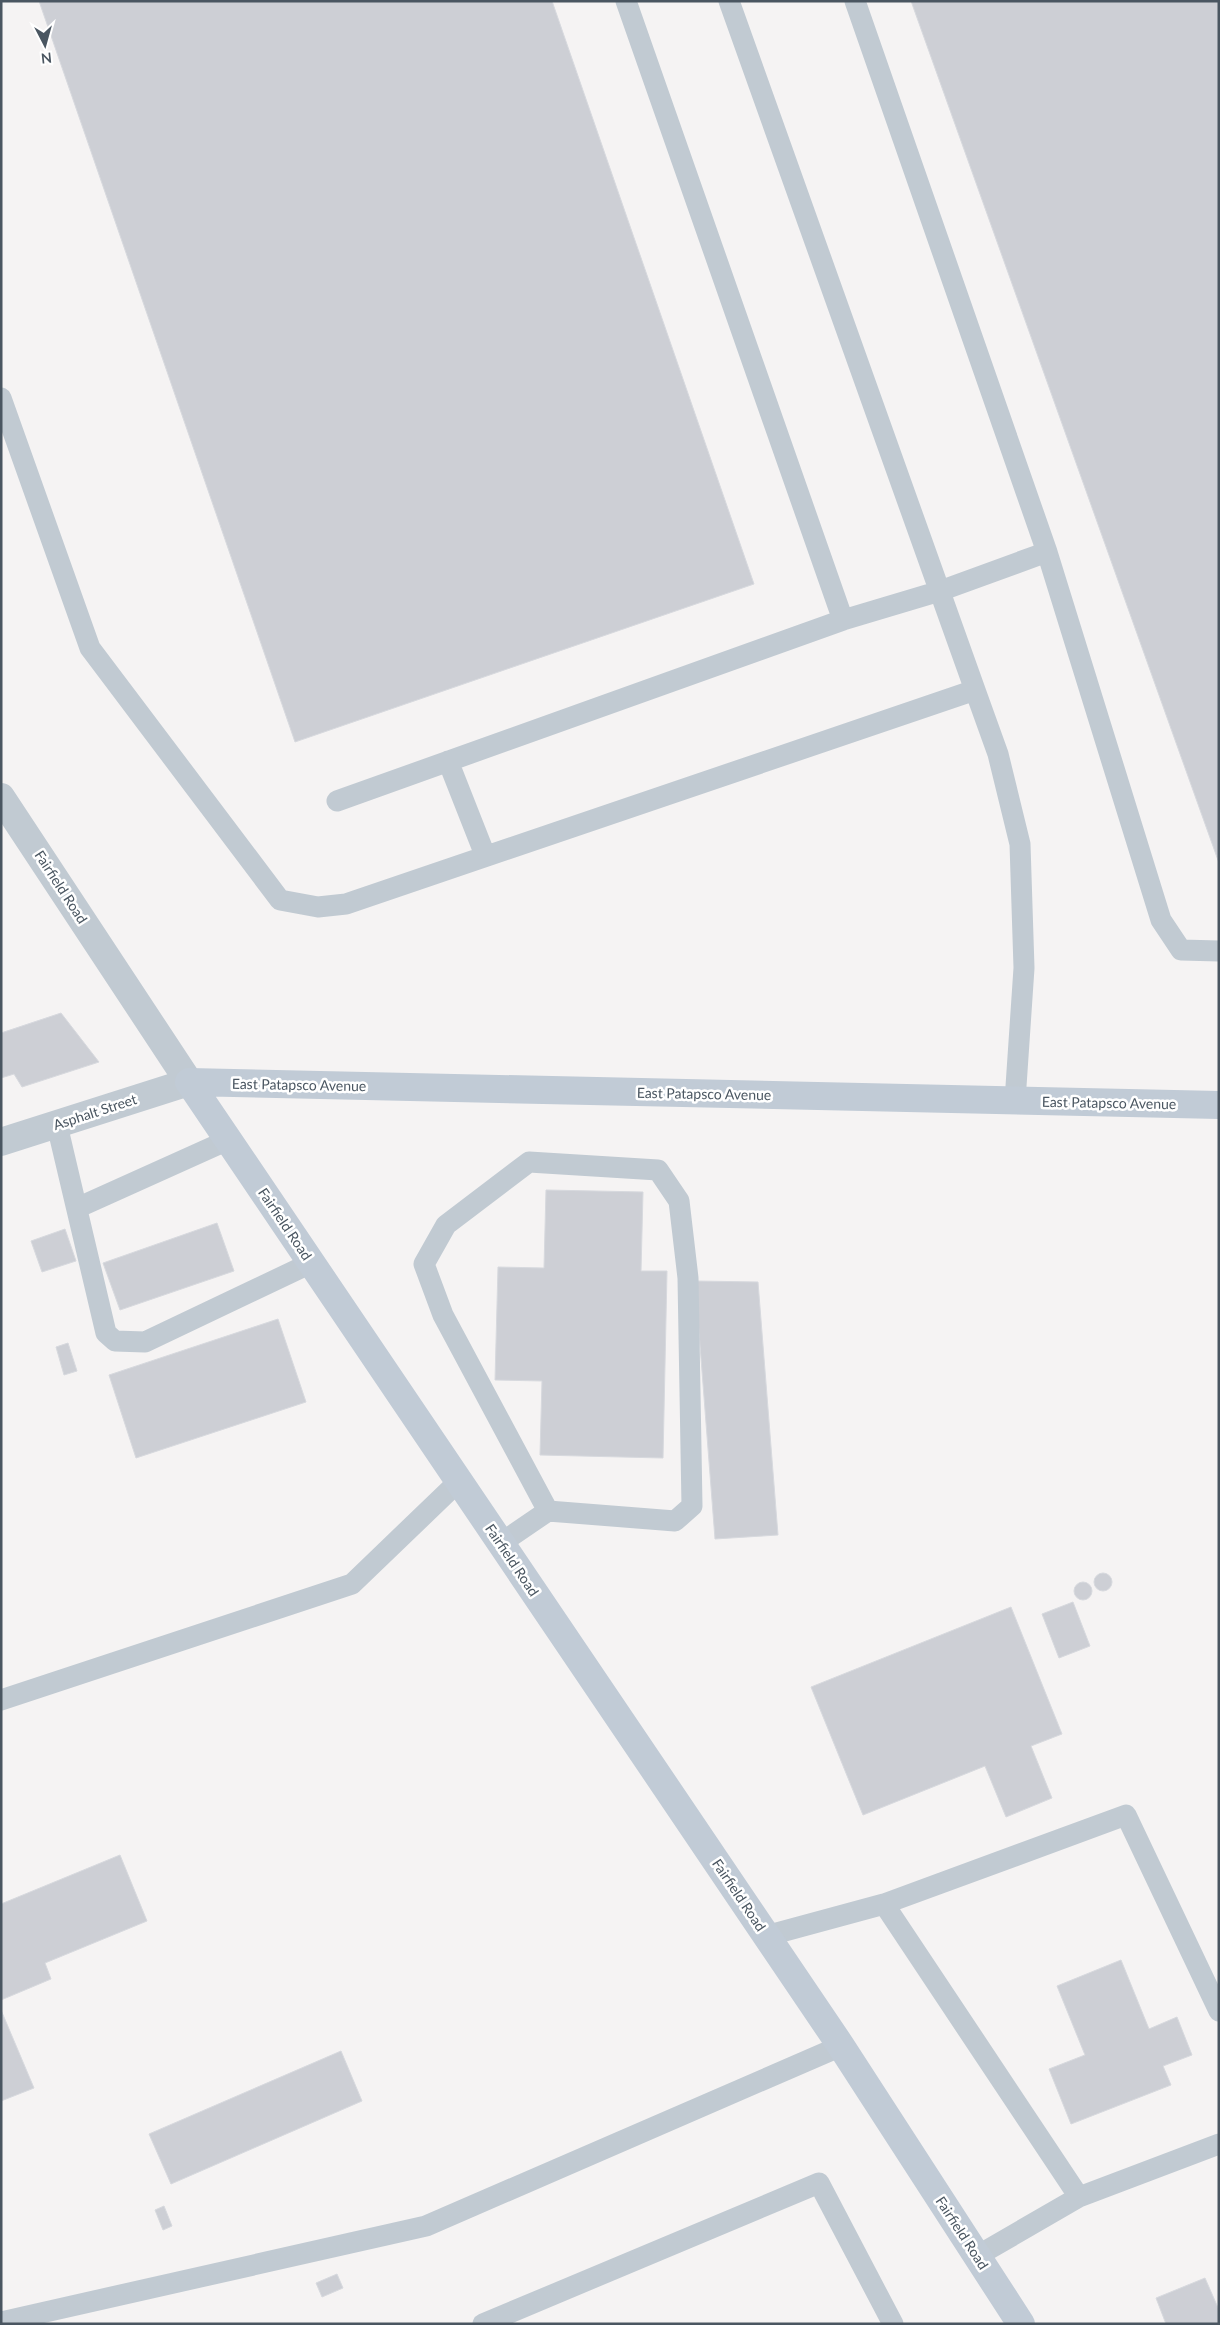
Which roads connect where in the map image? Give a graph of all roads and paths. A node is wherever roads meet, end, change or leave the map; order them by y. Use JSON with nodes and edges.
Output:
{"nodes":[{"id":1,"x":626,"y":1,"type":"edge"},
{"id":2,"x":729,"y":1,"type":"edge"},
{"id":3,"x":855,"y":1,"type":"edge"},
{"id":4,"x":1,"y":398,"type":"edge"},
{"id":5,"x":1047,"y":552,"type":"junction"},
{"id":6,"x":940,"y":592,"type":"junction"},
{"id":7,"x":844,"y":620,"type":"junction"},
{"id":8,"x":975,"y":690,"type":"junction"},
{"id":9,"x":448,"y":761,"type":"junction"},
{"id":10,"x":1,"y":797,"type":"edge"},
{"id":11,"x":337,"y":800,"type":"dead end"},
{"id":12,"x":485,"y":855,"type":"junction"},
{"id":13,"x":1219,"y":951,"type":"edge"},
{"id":14,"x":189,"y":1082,"type":"junction"},
{"id":15,"x":1015,"y":1101,"type":"junction"},
{"id":16,"x":1219,"y":1106,"type":"edge"},
{"id":17,"x":57,"y":1124,"type":"junction"},
{"id":18,"x":228,"y":1140,"type":"junction"},
{"id":19,"x":1,"y":1142,"type":"edge"},
{"id":20,"x":76,"y":1208,"type":"junction"},
{"id":21,"x":311,"y":1263,"type":"junction"},
{"id":22,"x":459,"y":1481,"type":"junction"},
{"id":23,"x":548,"y":1511,"type":"junction"},
{"id":24,"x":501,"y":1543,"type":"junction"},
{"id":25,"x":1,"y":1700,"type":"edge"},
{"id":26,"x":884,"y":1904,"type":"junction"},
{"id":27,"x":766,"y":1936,"type":"junction"},
{"id":28,"x":1219,"y":2011,"type":"edge"},
{"id":29,"x":841,"y":2046,"type":"junction"},
{"id":30,"x":1219,"y":2144,"type":"edge"},
{"id":31,"x":1079,"y":2196,"type":"junction"},
{"id":32,"x":977,"y":2256,"type":"junction"},
{"id":33,"x":1,"y":2322,"type":"edge"},
{"id":34,"x":483,"y":2324,"type":"edge"},
{"id":35,"x":892,"y":2324,"type":"edge"},
{"id":36,"x":1021,"y":2324,"type":"edge"}],
"edges":[{"from":1,"to":7,"type":"lane"},
{"from":2,"to":6,"type":"lane"},
{"from":3,"to":5,"type":"lane"},
{"from":4,"to":12,"type":"lane"},
{"from":5,"to":6,"type":"lane"},
{"from":5,"to":13,"type":"lane"},
{"from":6,"to":7,"type":"lane"},
{"from":6,"to":8,"type":"lane"},
{"from":7,"to":9,"type":"lane"},
{"from":8,"to":12,"type":"lane"},
{"from":8,"to":15,"type":"lane"},
{"from":9,"to":11,"type":"lane"},
{"from":9,"to":12,"type":"lane"},
{"from":10,"to":14,"type":"street","name":"Fairfield Road"},
{"from":14,"to":15,"type":"street","name":"East Patapsco Avenue"},
{"from":14,"to":17,"type":"street","name":"Asphalt Street"},
{"from":14,"to":18,"type":"street","name":"Fairfield Road"},
{"from":15,"to":16,"type":"street","name":"East Patapsco Avenue"},
{"from":17,"to":19,"type":"street","name":"Asphalt Street"},
{"from":17,"to":20,"type":"lane"},
{"from":18,"to":20,"type":"lane"},
{"from":18,"to":21,"type":"street","name":"Fairfield Road"},
{"from":20,"to":21,"type":"lane"},
{"from":21,"to":22,"type":"street","name":"Fairfield Road"},
{"from":22,"to":24,"type":"street","name":"Fairfield Road"},
{"from":22,"to":25,"type":"lane"},
{"from":23,"to":23,"type":"lane"},
{"from":23,"to":24,"type":"lane"},
{"from":24,"to":27,"type":"street","name":"Fairfield Road"},
{"from":26,"to":27,"type":"lane"},
{"from":26,"to":28,"type":"lane"},
{"from":26,"to":31,"type":"lane"},
{"from":27,"to":29,"type":"street","name":"Fairfield Road"},
{"from":29,"to":32,"type":"street","name":"Fairfield Road"},
{"from":29,"to":33,"type":"lane"},
{"from":30,"to":31,"type":"lane"},
{"from":31,"to":32,"type":"lane"},
{"from":32,"to":36,"type":"street","name":"Fairfield Road"},
{"from":34,"to":35,"type":"lane"}]}
